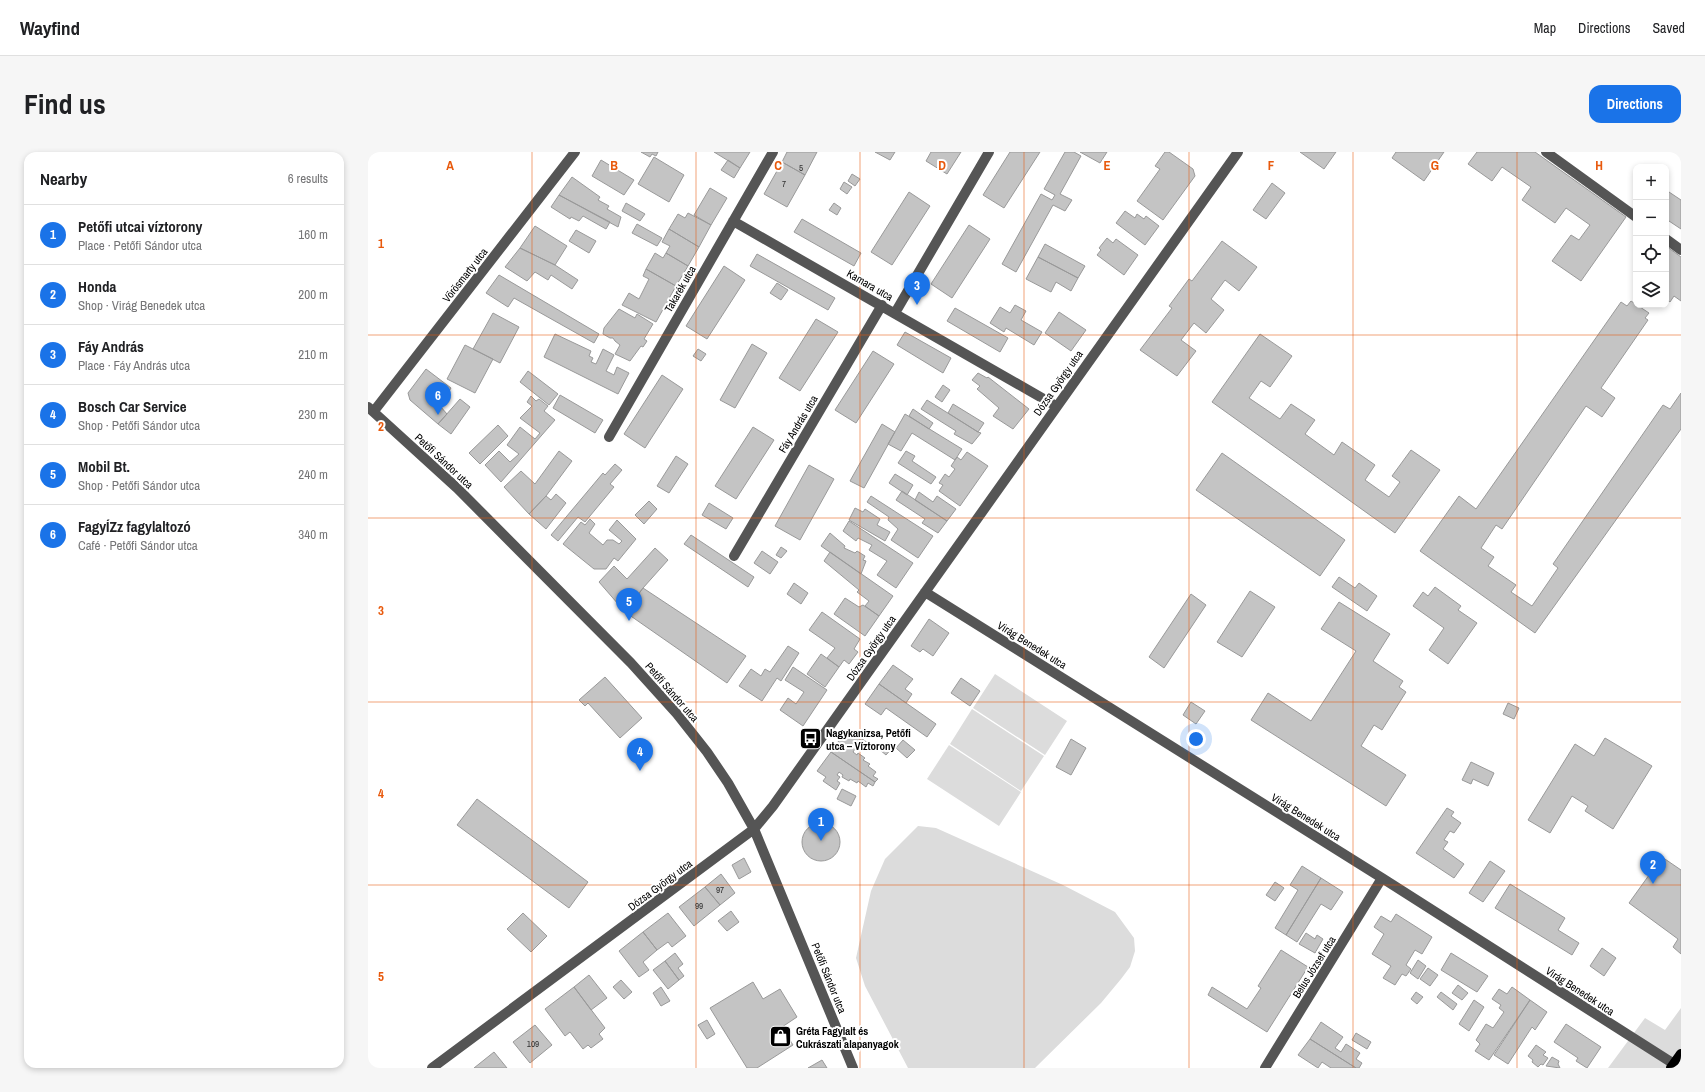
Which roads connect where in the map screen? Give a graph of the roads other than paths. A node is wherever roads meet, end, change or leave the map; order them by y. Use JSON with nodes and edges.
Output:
{"nodes":[{"id":1,"x":575,"y":152,"type":"edge"},
{"id":2,"x":773,"y":152,"type":"edge"},
{"id":3,"x":989,"y":152,"type":"edge"},
{"id":4,"x":1238,"y":152,"type":"edge"},
{"id":5,"x":1546,"y":152,"type":"edge"},
{"id":6,"x":1633,"y":215,"type":"edge"},
{"id":7,"x":733,"y":221,"type":"junction"},
{"id":8,"x":1669,"y":241,"type":"edge"},
{"id":9,"x":1681,"y":250,"type":"edge"},
{"id":10,"x":882,"y":305,"type":"junction"},
{"id":11,"x":895,"y":313,"type":"junction"},
{"id":12,"x":1056,"y":406,"type":"junction"},
{"id":13,"x":371,"y":409,"type":"edge"},
{"id":14,"x":609,"y":437,"type":"dead end"},
{"id":15,"x":734,"y":556,"type":"dead end"},
{"id":16,"x":925,"y":592,"type":"junction"},
{"id":17,"x":754,"y":829,"type":"junction"},
{"id":18,"x":1382,"y":878,"type":"junction"},
{"id":19,"x":1681,"y":1054,"type":"edge"},
{"id":20,"x":1672,"y":1066,"type":"edge"},
{"id":21,"x":432,"y":1068,"type":"edge"},
{"id":22,"x":853,"y":1068,"type":"edge"},
{"id":23,"x":1265,"y":1068,"type":"edge"}],
"edges":[{"from":1,"to":13,"type":"street","name":"Vörösmarty utca"},
{"from":2,"to":7,"type":"street","name":"Takarék utca"},
{"from":3,"to":11,"type":"street"},
{"from":4,"to":12,"type":"street","name":"Dózsa György utca"},
{"from":5,"to":6,"type":"street"},
{"from":7,"to":10,"type":"street","name":"Kamara utca"},
{"from":7,"to":14,"type":"street","name":"Takarék utca"},
{"from":8,"to":9,"type":"street"},
{"from":10,"to":11,"type":"street","name":"Kamara utca"},
{"from":10,"to":15,"type":"street","name":"Fáy András utca"},
{"from":11,"to":12,"type":"street","name":"Kamara utca"},
{"from":12,"to":16,"type":"street","name":"Dózsa György utca"},
{"from":13,"to":17,"type":"street","name":"Petőfi Sándor utca"},
{"from":16,"to":17,"type":"street","name":"Dózsa György utca"},
{"from":16,"to":18,"type":"street","name":"Virág Benedek utca"},
{"from":17,"to":21,"type":"street","name":"Dózsa György utca"},
{"from":17,"to":22,"type":"street","name":"Petőfi Sándor utca"},
{"from":18,"to":20,"type":"street","name":"Virág Benedek utca"},
{"from":18,"to":23,"type":"street","name":"Belus József utca"},
{"from":19,"to":20,"type":"main road"}]}
